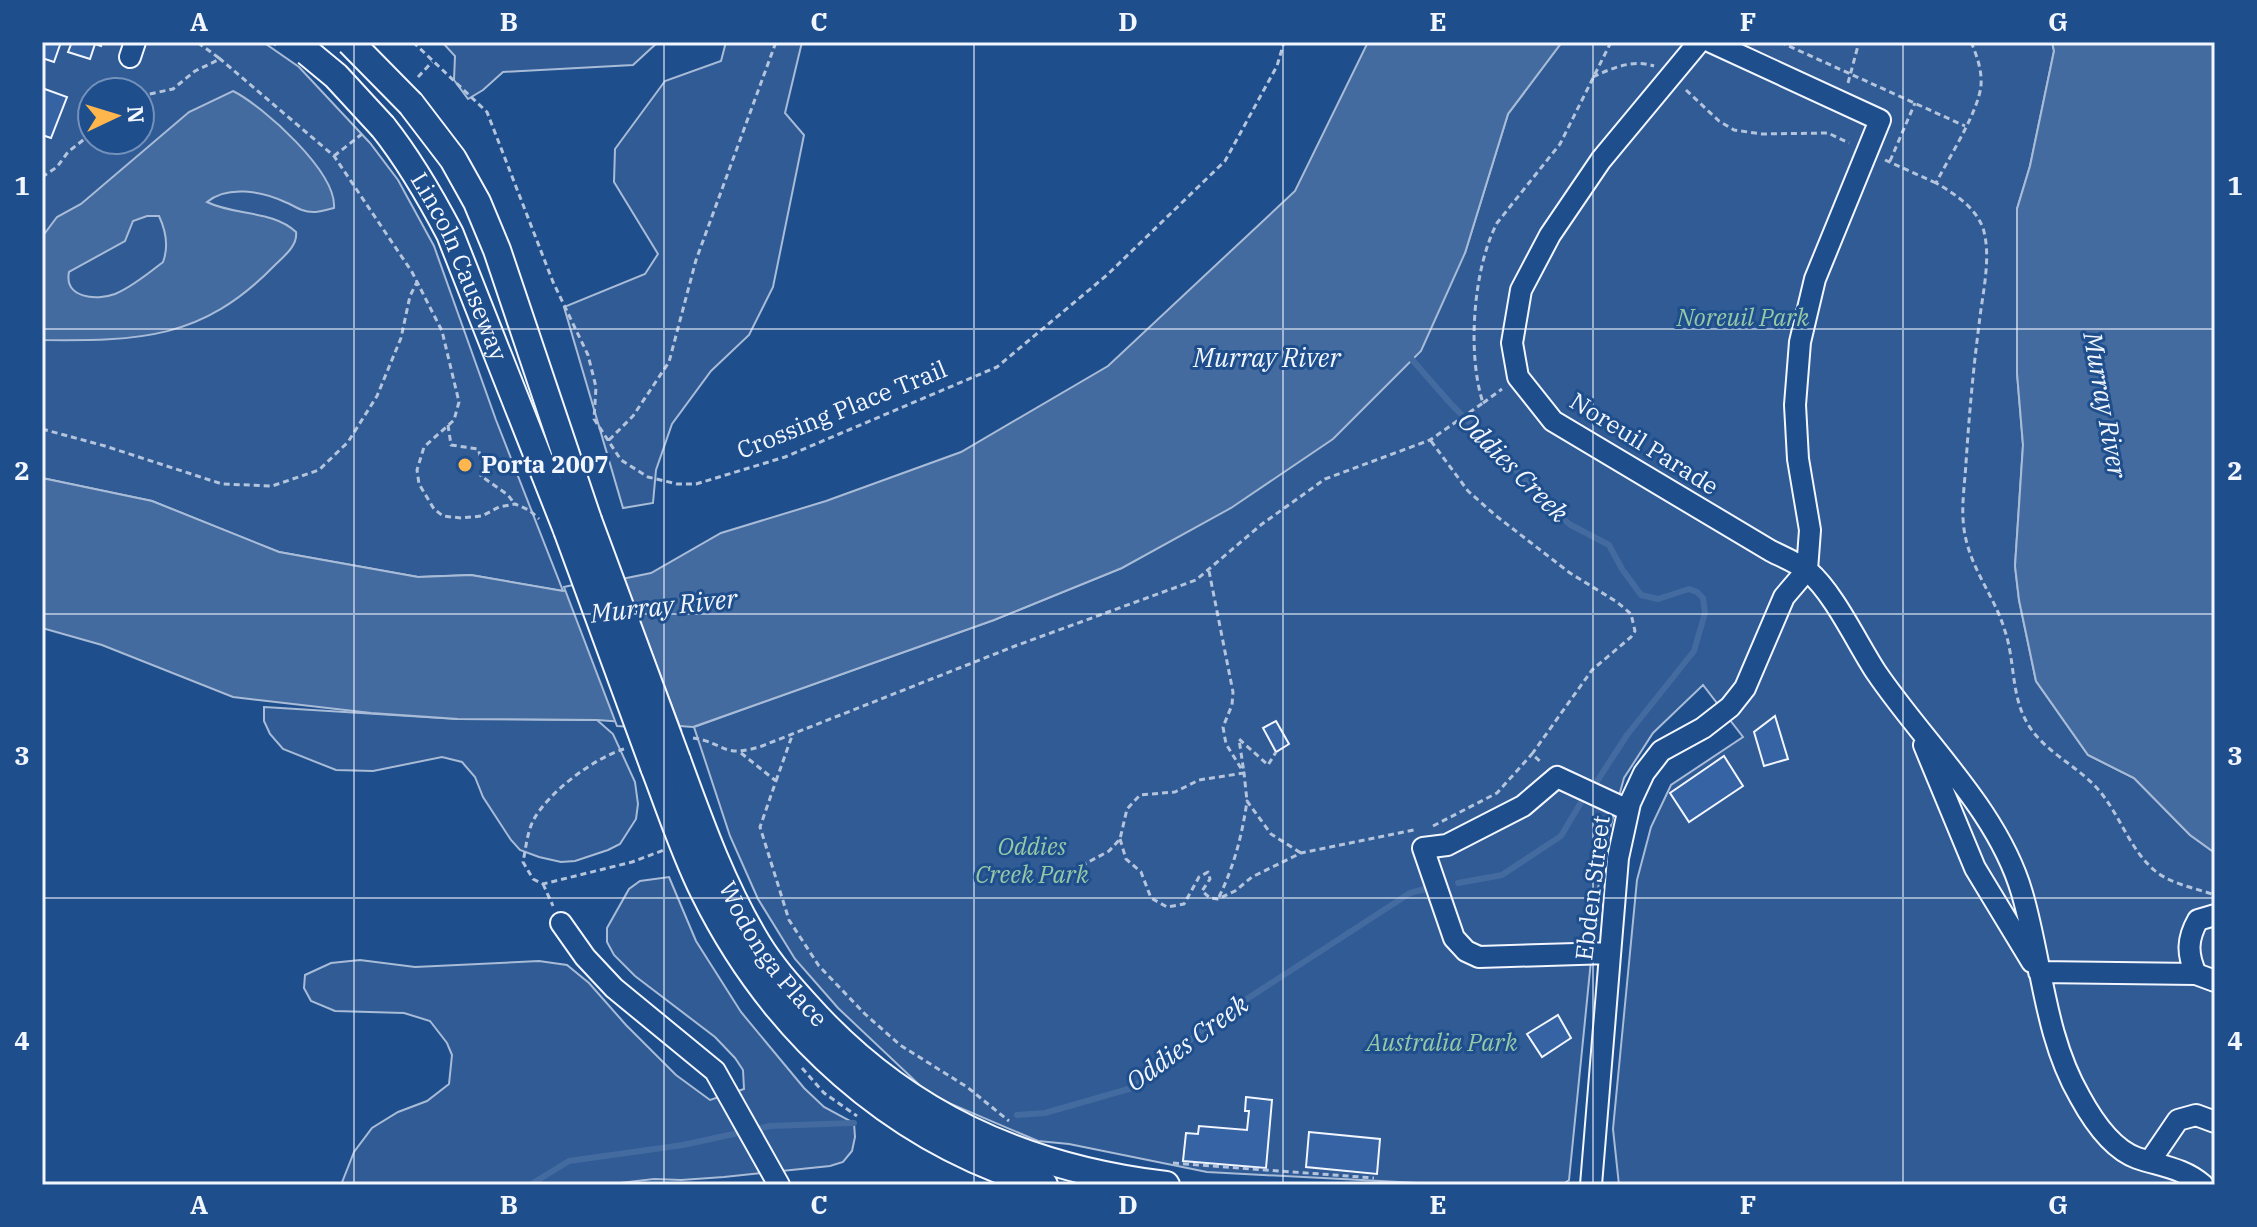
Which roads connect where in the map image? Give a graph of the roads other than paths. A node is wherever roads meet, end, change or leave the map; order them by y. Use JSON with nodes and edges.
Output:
{"nodes":[{"id":1,"x":350,"y":42,"type":"edge"},
{"id":2,"x":1699,"y":42,"type":"edge"},
{"id":3,"x":1711,"y":42,"type":"edge"},
{"id":4,"x":287,"y":45,"type":"edge"},
{"id":5,"x":566,"y":524,"type":"junction"},
{"id":6,"x":1807,"y":570,"type":"junction"},
{"id":7,"x":1918,"y":730,"type":"junction"},
{"id":8,"x":672,"y":755,"type":"junction"},
{"id":9,"x":1628,"y":810,"type":"junction"},
{"id":10,"x":2215,"y":915,"type":"edge"},
{"id":11,"x":561,"y":923,"type":"road end"},
{"id":12,"x":1610,"y":953,"type":"junction"},
{"id":13,"x":2039,"y":972,"type":"junction"},
{"id":14,"x":2206,"y":977,"type":"edge"},
{"id":15,"x":2215,"y":1122,"type":"edge"},
{"id":16,"x":2150,"y":1161,"type":"junction"},
{"id":17,"x":1169,"y":1174,"type":"edge"},
{"id":18,"x":779,"y":1185,"type":"edge"},
{"id":19,"x":1044,"y":1185,"type":"edge"},
{"id":20,"x":1591,"y":1185,"type":"edge"},
{"id":21,"x":2203,"y":1185,"type":"edge"}],
"edges":[{"from":1,"to":5,"type":"main road","name":"Lincoln Causeway","bridge":true},
{"from":2,"to":6,"type":"lane","name":"Noreuil Parade"},
{"from":3,"to":6,"type":"lane"},
{"from":4,"to":5,"type":"main road","name":"Lincoln Causeway","bridge":true},
{"from":5,"to":8,"type":"main road","name":"Wodonga Place","bridge":true},
{"from":6,"to":7,"type":"lane","name":"Noreuil Parade"},
{"from":6,"to":9,"type":"lane","name":"Ebden Street"},
{"from":7,"to":13,"type":"lane","name":"Noreuil Parade"},
{"from":7,"to":13,"type":"lane","name":"Noreuil Parade"},
{"from":8,"to":17,"type":"main road","name":"Wodonga Place"},
{"from":8,"to":19,"type":"main road","name":"Wodonga Place"},
{"from":9,"to":12,"type":"lane","name":"Ebden Street"},
{"from":9,"to":12,"type":"lane"},
{"from":10,"to":14,"type":"lane"},
{"from":11,"to":18,"type":"lane"},
{"from":12,"to":20,"type":"lane","name":"Ebden Street"},
{"from":13,"to":14,"type":"lane"},
{"from":13,"to":16,"type":"lane","name":"Noreuil Parade"},
{"from":15,"to":16,"type":"lane"},
{"from":16,"to":21,"type":"lane","name":"Noreuil Parade"}]}
